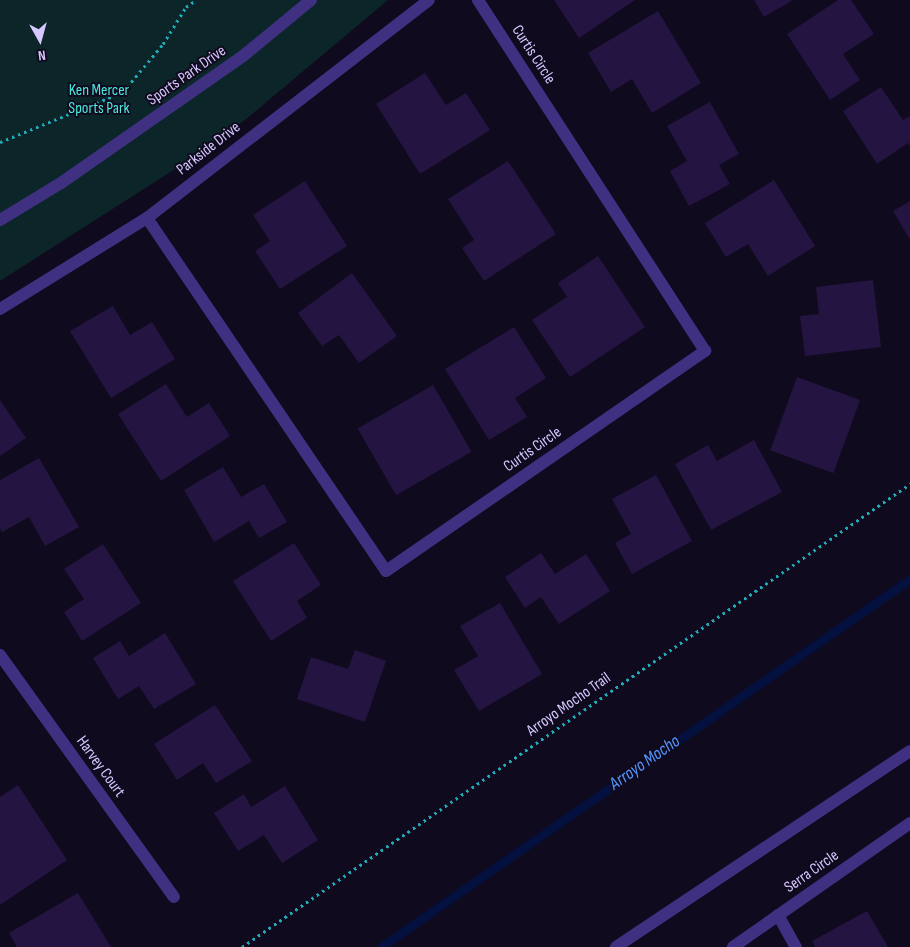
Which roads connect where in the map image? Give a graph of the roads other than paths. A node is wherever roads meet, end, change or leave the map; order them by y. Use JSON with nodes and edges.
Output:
{"nodes":[{"id":1,"x":311,"y":0,"type":"edge"},
{"id":2,"x":429,"y":0,"type":"edge"},
{"id":3,"x":478,"y":0,"type":"edge"},
{"id":4,"x":147,"y":218,"type":"junction"},
{"id":5,"x":0,"y":220,"type":"edge"},
{"id":6,"x":0,"y":310,"type":"edge"},
{"id":7,"x":0,"y":655,"type":"edge"},
{"id":8,"x":910,"y":751,"type":"edge"},
{"id":9,"x":910,"y":823,"type":"edge"},
{"id":10,"x":174,"y":897,"type":"dead end"},
{"id":11,"x":778,"y":915,"type":"junction"},
{"id":12,"x":616,"y":947,"type":"edge"},
{"id":13,"x":733,"y":947,"type":"edge"},
{"id":14,"x":796,"y":947,"type":"edge"}],
"edges":[{"from":1,"to":5,"type":"street","name":"Sports Park Drive"},
{"from":2,"to":4,"type":"street","name":"Parkside Drive"},
{"from":3,"to":4,"type":"street","name":"Curtis Circle"},
{"from":4,"to":6,"type":"street","name":"Parkside Drive"},
{"from":7,"to":10,"type":"street","name":"Harvey Court"},
{"from":8,"to":12,"type":"street"},
{"from":9,"to":11,"type":"street","name":"Serra Circle"},
{"from":11,"to":13,"type":"street","name":"Serra Circle"},
{"from":11,"to":14,"type":"street"}]}
